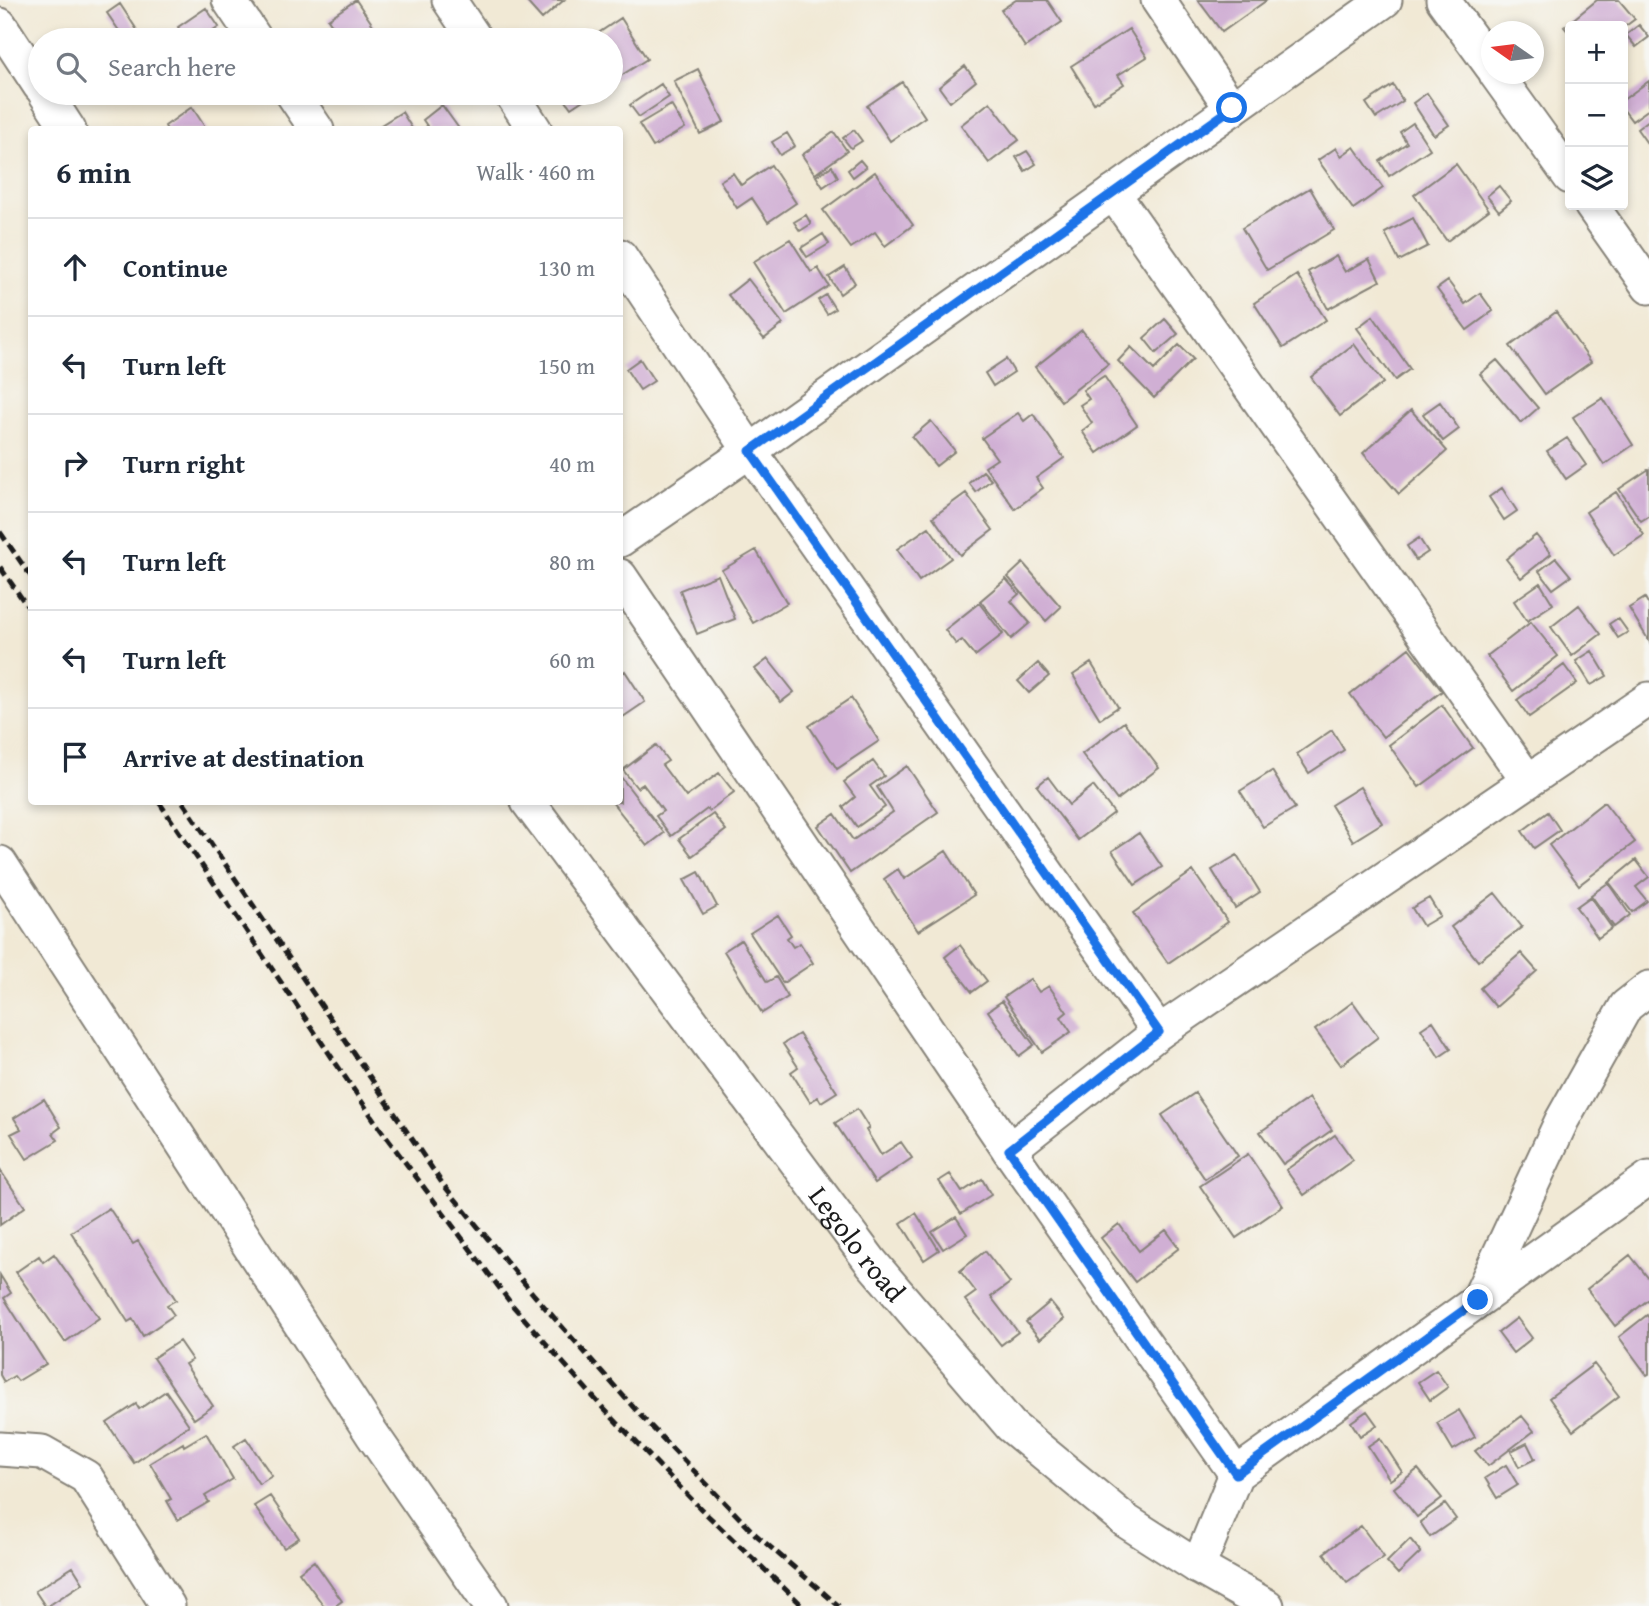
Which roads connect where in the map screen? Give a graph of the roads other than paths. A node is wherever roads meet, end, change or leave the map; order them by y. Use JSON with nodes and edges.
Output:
{"nodes":[{"id":1,"x":229,"y":0,"type":"edge"},
{"id":2,"x":449,"y":0,"type":"edge"},
{"id":3,"x":1158,"y":0,"type":"edge"},
{"id":4,"x":1385,"y":0,"type":"edge"},
{"id":5,"x":1443,"y":0,"type":"edge"},
{"id":6,"x":0,"y":25,"type":"edge"},
{"id":7,"x":248,"y":28,"type":"edge"},
{"id":8,"x":468,"y":28,"type":"edge"},
{"id":9,"x":1481,"y":52,"type":"edge"},
{"id":10,"x":28,"y":68,"type":"edge"},
{"id":11,"x":1503,"y":84,"type":"edge"},
{"id":12,"x":53,"y":105,"type":"edge"},
{"id":13,"x":300,"y":105,"type":"edge"},
{"id":14,"x":519,"y":105,"type":"edge"},
{"id":15,"x":1232,"y":108,"type":"junction"},
{"id":16,"x":66,"y":126,"type":"edge"},
{"id":17,"x":314,"y":126,"type":"edge"},
{"id":18,"x":532,"y":126,"type":"edge"},
{"id":19,"x":1565,"y":170,"type":"edge"},
{"id":20,"x":1113,"y":193,"type":"junction"},
{"id":21,"x":1595,"y":210,"type":"edge"},
{"id":22,"x":623,"y":260,"type":"edge"},
{"id":23,"x":1645,"y":272,"type":"edge"},
{"id":24,"x":750,"y":451,"type":"junction"},
{"id":25,"x":623,"y":538,"type":"edge"},
{"id":26,"x":623,"y":580,"type":"edge"},
{"id":27,"x":1649,"y":699,"type":"edge"},
{"id":28,"x":1528,"y":781,"type":"junction"},
{"id":29,"x":530,"y":805,"type":"edge"},
{"id":30,"x":0,"y":863,"type":"edge"},
{"id":31,"x":1649,"y":988,"type":"edge"},
{"id":32,"x":1159,"y":1032,"type":"junction"},
{"id":33,"x":1009,"y":1150,"type":"junction"},
{"id":34,"x":1649,"y":1178,"type":"edge"},
{"id":35,"x":1478,"y":1300,"type":"junction"},
{"id":36,"x":0,"y":1449,"type":"edge"},
{"id":37,"x":1236,"y":1474,"type":"junction"},
{"id":38,"x":1198,"y":1567,"type":"junction"},
{"id":39,"x":168,"y":1606,"type":"edge"},
{"id":40,"x":491,"y":1606,"type":"edge"},
{"id":41,"x":1267,"y":1606,"type":"edge"}],
"edges":[{"from":1,"to":7,"type":"street"},
{"from":2,"to":8,"type":"street"},
{"from":3,"to":15,"type":"street"},
{"from":4,"to":15,"type":"street"},
{"from":5,"to":9,"type":"street"},
{"from":6,"to":10,"type":"street"},
{"from":11,"to":19,"type":"street"},
{"from":12,"to":16,"type":"street"},
{"from":13,"to":17,"type":"street"},
{"from":14,"to":18,"type":"street"},
{"from":15,"to":20,"type":"street"},
{"from":20,"to":24,"type":"street"},
{"from":20,"to":28,"type":"street"},
{"from":21,"to":23,"type":"street"},
{"from":22,"to":24,"type":"street"},
{"from":24,"to":25,"type":"street"},
{"from":24,"to":32,"type":"street"},
{"from":26,"to":33,"type":"street"},
{"from":27,"to":28,"type":"street"},
{"from":28,"to":32,"type":"street"},
{"from":29,"to":38,"type":"street","name":"Legolo road"},
{"from":30,"to":40,"type":"street"},
{"from":31,"to":35,"type":"street"},
{"from":32,"to":33,"type":"street"},
{"from":33,"to":37,"type":"street"},
{"from":34,"to":35,"type":"street"},
{"from":35,"to":37,"type":"street"},
{"from":36,"to":39,"type":"street"},
{"from":37,"to":38,"type":"street"},
{"from":38,"to":41,"type":"street","name":"Legolo road"}]}
